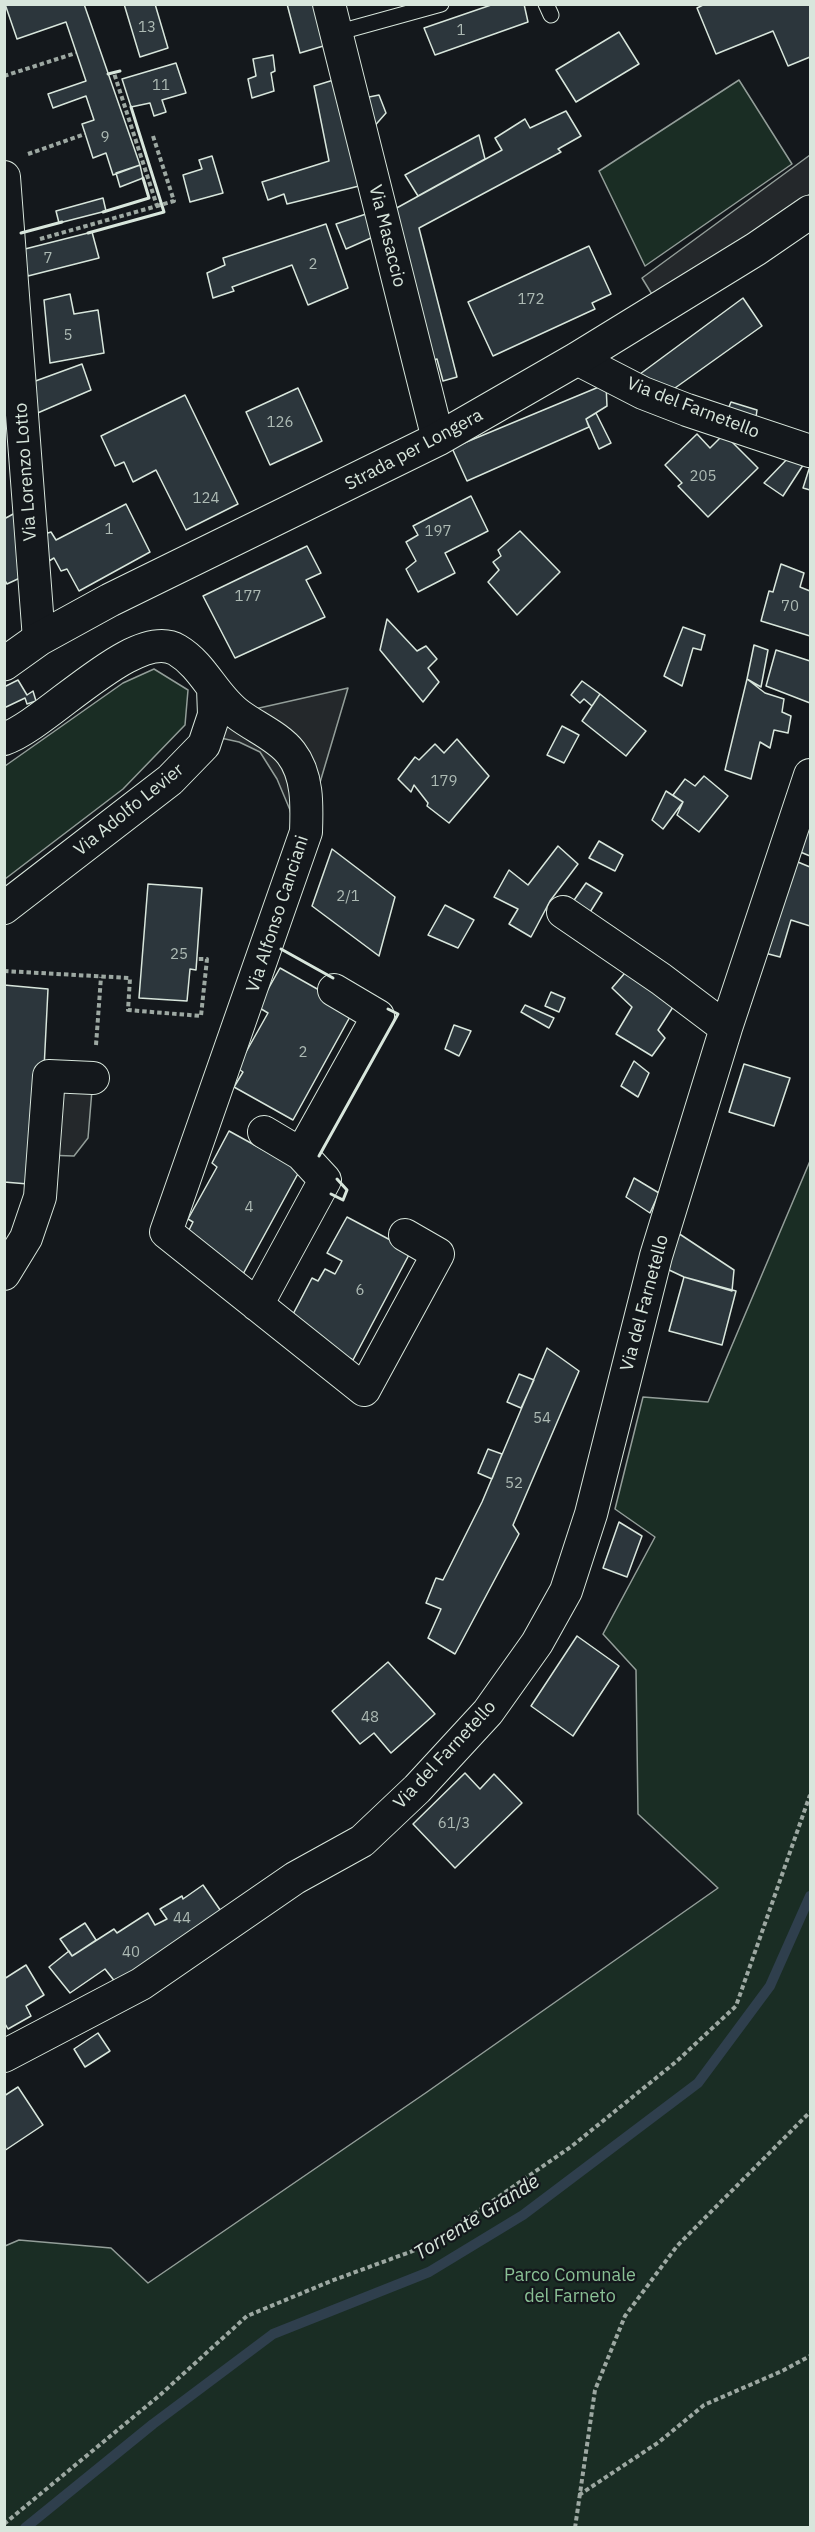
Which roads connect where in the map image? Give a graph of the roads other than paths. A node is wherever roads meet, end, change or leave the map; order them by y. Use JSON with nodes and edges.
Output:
{"nodes":[{"id":1,"x":441,"y":4,"type":"edge"},
{"id":2,"x":333,"y":19,"type":"edge"},
{"id":3,"x":13,"y":166,"type":"edge"},
{"id":4,"x":810,"y":212,"type":"edge"},
{"id":5,"x":9,"y":302,"type":"edge"},
{"id":6,"x":578,"y":359,"type":"junction"},
{"id":7,"x":438,"y":439,"type":"junction"},
{"id":8,"x":810,"y":451,"type":"edge"},
{"id":9,"x":39,"y":639,"type":"junction"},
{"id":10,"x":4,"y":664,"type":"edge"},
{"id":11,"x":213,"y":688,"type":"junction"},
{"id":12,"x":4,"y":739,"type":"edge"},
{"id":13,"x":810,"y":775,"type":"edge"},
{"id":14,"x":4,"y":908,"type":"edge"},
{"id":15,"x":563,"y":912,"type":"dead end"},
{"id":16,"x":334,"y":990,"type":"dead end"},
{"id":17,"x":726,"y":1028,"type":"junction"},
{"id":18,"x":93,"y":1078,"type":"road end"},
{"id":19,"x":264,"y":1132,"type":"dead end"},
{"id":20,"x":301,"y":1154,"type":"junction"},
{"id":21,"x":405,"y":1235,"type":"dead end"},
{"id":22,"x":4,"y":1274,"type":"edge"},
{"id":23,"x":257,"y":1305,"type":"junction"},
{"id":24,"x":4,"y":2056,"type":"edge"}],
"edges":[{"from":1,"to":2,"type":"lane","name":"Via Masaccio"},
{"from":2,"to":7,"type":"street","name":"Via Masaccio"},
{"from":3,"to":5,"type":"street","name":"Via Lorenzo Lotto"},
{"from":4,"to":6,"type":"street","name":"Strada per Longera"},
{"from":5,"to":9,"type":"street","name":"Via Lorenzo Lotto"},
{"from":6,"to":7,"type":"street","name":"Strada per Longera"},
{"from":6,"to":8,"type":"street","name":"Via del Farnetello"},
{"from":7,"to":9,"type":"street","name":"Strada per Longera"},
{"from":9,"to":10,"type":"street","name":"Strada per Longera"},
{"from":11,"to":12,"type":"street","name":"Via Alfonso Canciani"},
{"from":11,"to":14,"type":"street","name":"Via Adolfo Levier"},
{"from":11,"to":23,"type":"street","name":"Via Alfonso Canciani"},
{"from":13,"to":17,"type":"street","name":"Via del Farnetello"},
{"from":15,"to":17,"type":"street"},
{"from":16,"to":20,"type":"street"},
{"from":17,"to":24,"type":"street","name":"Via del Farnetello"},
{"from":18,"to":22,"type":"street"},
{"from":19,"to":20,"type":"street"},
{"from":20,"to":23,"type":"street"},
{"from":21,"to":23,"type":"street","name":"Via Alfonso Canciani"}]}
